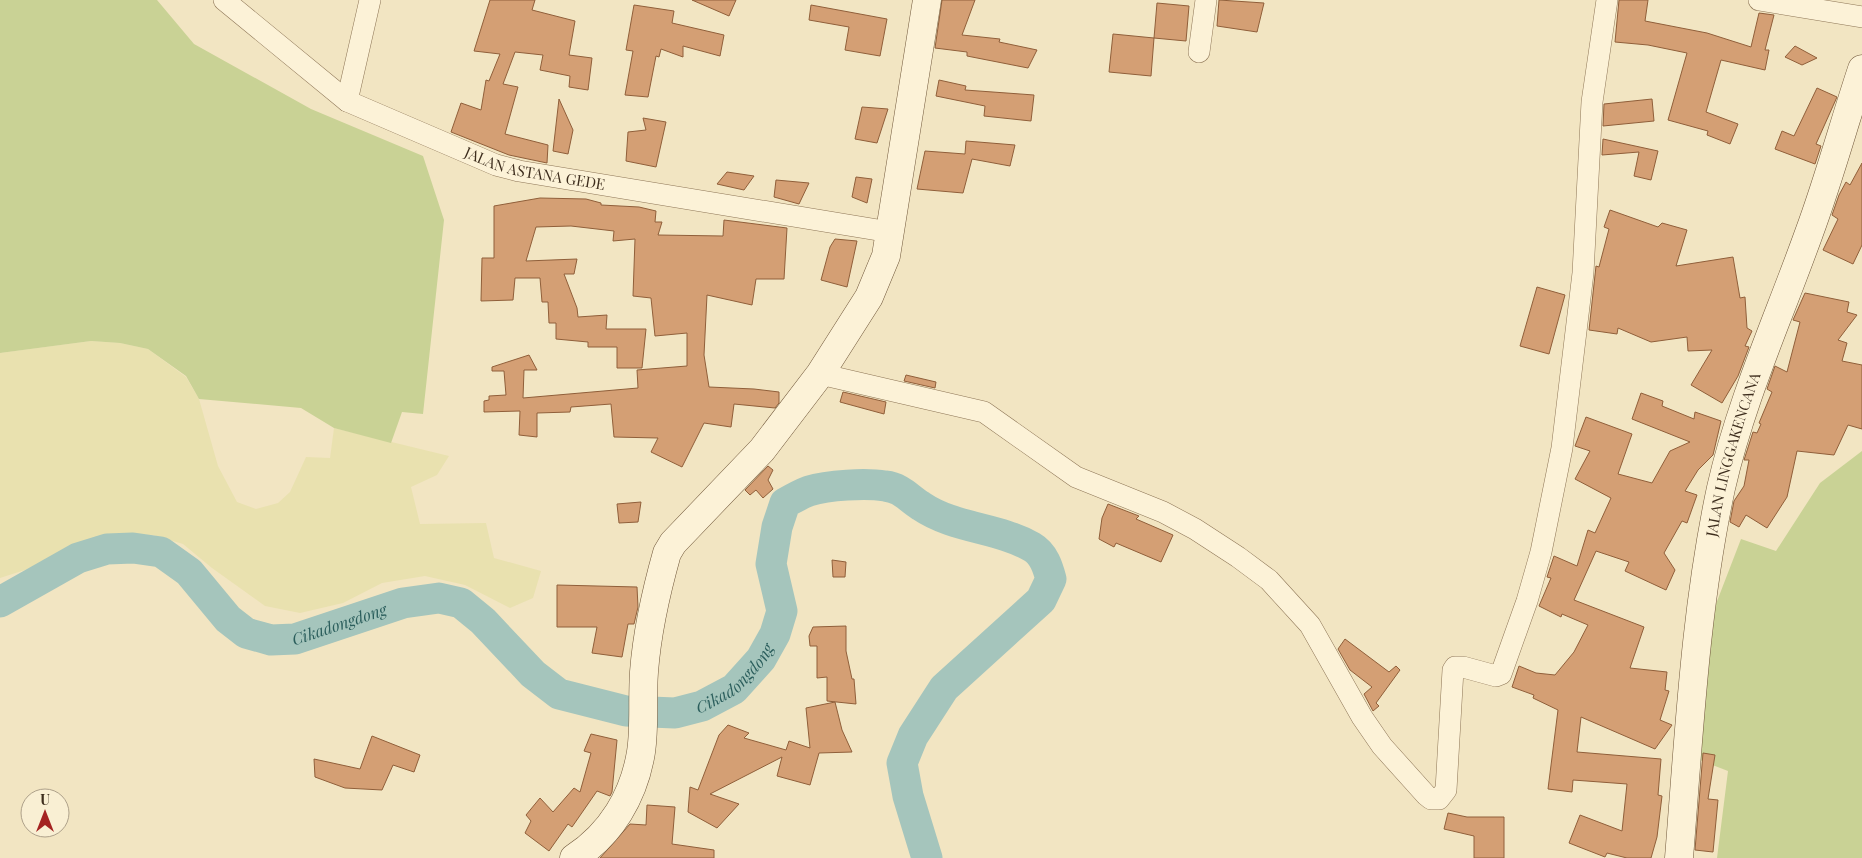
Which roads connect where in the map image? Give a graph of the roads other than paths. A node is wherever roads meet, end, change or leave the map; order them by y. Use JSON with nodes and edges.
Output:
{"nodes":[{"id":1,"x":224,"y":0,"type":"edge"},
{"id":2,"x":370,"y":0,"type":"edge"},
{"id":3,"x":927,"y":0,"type":"edge"},
{"id":4,"x":1206,"y":0,"type":"edge"},
{"id":5,"x":1607,"y":0,"type":"edge"},
{"id":6,"x":1759,"y":0,"type":"edge"},
{"id":7,"x":1862,"y":17,"type":"edge"},
{"id":8,"x":1199,"y":52,"type":"dead end"},
{"id":9,"x":1862,"y":69,"type":"edge"},
{"id":10,"x":347,"y":101,"type":"junction"},
{"id":11,"x":890,"y":232,"type":"junction"},
{"id":12,"x":820,"y":374,"type":"junction"},
{"id":13,"x":574,"y":858,"type":"edge"},
{"id":14,"x":1679,"y":858,"type":"edge"}],
"edges":[{"from":1,"to":10,"type":"street","name":"JALAN ASTANA GEDE"},
{"from":2,"to":10,"type":"street"},
{"from":3,"to":11,"type":"street"},
{"from":4,"to":8,"type":"street"},
{"from":5,"to":12,"type":"street"},
{"from":6,"to":7,"type":"street"},
{"from":9,"to":14,"type":"street","name":"JALAN LINGGAKENCANA"},
{"from":10,"to":11,"type":"street","name":"JALAN ASTANA GEDE"},
{"from":11,"to":12,"type":"street"},
{"from":12,"to":13,"type":"street"}]}
